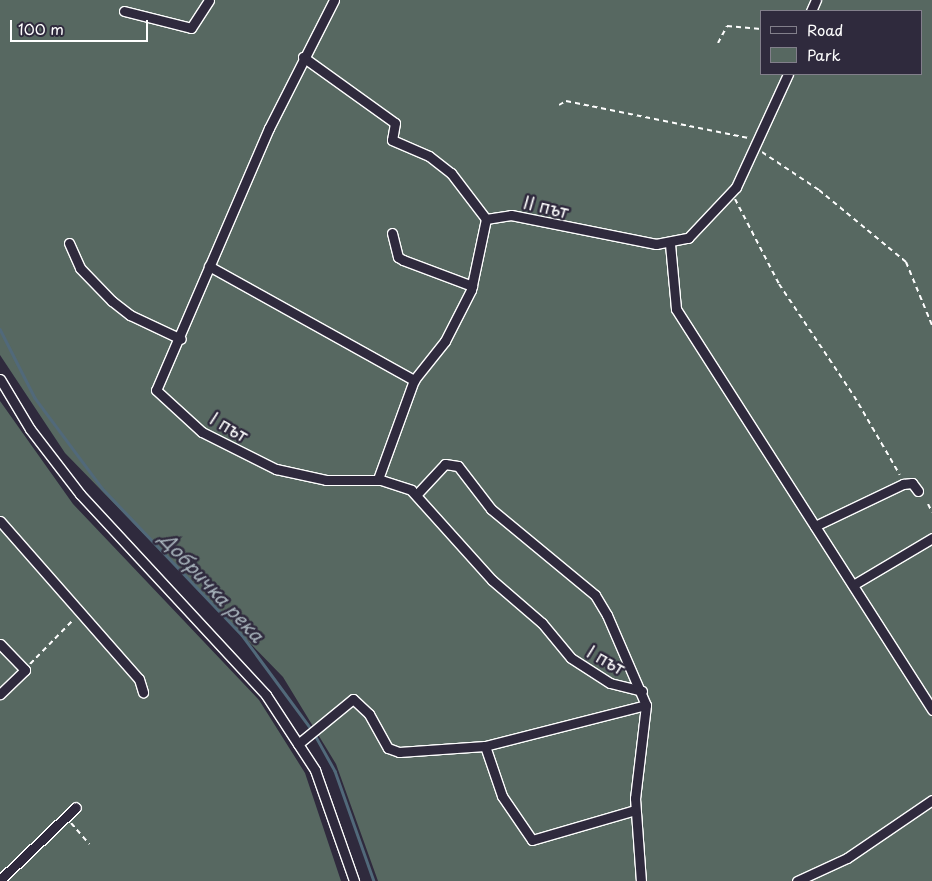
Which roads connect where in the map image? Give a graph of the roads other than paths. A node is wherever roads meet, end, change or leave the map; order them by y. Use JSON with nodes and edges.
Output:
{"nodes":[{"id":1,"x":209,"y":0,"type":"edge"},
{"id":2,"x":334,"y":0,"type":"edge"},
{"id":3,"x":124,"y":11,"type":"dead end"},
{"id":4,"x":303,"y":57,"type":"junction"},
{"id":5,"x":788,"y":75,"type":"edge"},
{"id":6,"x":486,"y":219,"type":"junction"},
{"id":7,"x":392,"y":233,"type":"dead end"},
{"id":8,"x":69,"y":243,"type":"dead end"},
{"id":9,"x":670,"y":244,"type":"junction"},
{"id":10,"x":209,"y":266,"type":"junction"},
{"id":11,"x":472,"y":286,"type":"junction"},
{"id":12,"x":181,"y":339,"type":"junction"},
{"id":13,"x":0,"y":379,"type":"edge"},
{"id":14,"x":414,"y":380,"type":"junction"},
{"id":15,"x":378,"y":479,"type":"junction"},
{"id":16,"x":918,"y":491,"type":"dead end"},
{"id":17,"x":417,"y":494,"type":"junction"},
{"id":18,"x":0,"y":521,"type":"edge"},
{"id":19,"x":815,"y":526,"type":"junction"},
{"id":20,"x":932,"y":538,"type":"edge"},
{"id":21,"x":853,"y":585,"type":"junction"},
{"id":22,"x":0,"y":644,"type":"edge"},
{"id":23,"x":642,"y":691,"type":"junction"},
{"id":24,"x":143,"y":692,"type":"dead end"},
{"id":25,"x":0,"y":694,"type":"edge"},
{"id":26,"x":646,"y":705,"type":"junction"},
{"id":27,"x":932,"y":710,"type":"edge"},
{"id":28,"x":298,"y":744,"type":"junction"},
{"id":29,"x":485,"y":746,"type":"junction"},
{"id":30,"x":932,"y":800,"type":"edge"},
{"id":31,"x":76,"y":807,"type":"dead end"},
{"id":32,"x":635,"y":810,"type":"junction"},
{"id":33,"x":0,"y":880,"type":"edge"},
{"id":34,"x":354,"y":881,"type":"edge"},
{"id":35,"x":641,"y":881,"type":"edge"},
{"id":36,"x":797,"y":881,"type":"edge"}],
"edges":[{"from":1,"to":3,"type":"street"},
{"from":2,"to":4,"type":"street","name":"І път"},
{"from":4,"to":6,"type":"street"},
{"from":4,"to":10,"type":"street","name":"І път"},
{"from":5,"to":9,"type":"street"},
{"from":6,"to":9,"type":"street","name":"ІІ път"},
{"from":6,"to":11,"type":"street"},
{"from":7,"to":11,"type":"street"},
{"from":8,"to":12,"type":"street"},
{"from":9,"to":19,"type":"street"},
{"from":10,"to":12,"type":"street","name":"І път"},
{"from":10,"to":14,"type":"street"},
{"from":11,"to":14,"type":"street"},
{"from":12,"to":15,"type":"street","name":"І път"},
{"from":13,"to":28,"type":"street"},
{"from":14,"to":15,"type":"street"},
{"from":15,"to":17,"type":"street","name":"І път"},
{"from":16,"to":19,"type":"street"},
{"from":17,"to":23,"type":"street","name":"І път"},
{"from":17,"to":23,"type":"street"},
{"from":18,"to":24,"type":"street"},
{"from":19,"to":21,"type":"street"},
{"from":20,"to":21,"type":"street"},
{"from":21,"to":27,"type":"street"},
{"from":22,"to":25,"type":"street"},
{"from":23,"to":26,"type":"street"},
{"from":26,"to":29,"type":"street"},
{"from":26,"to":32,"type":"street"},
{"from":28,"to":29,"type":"street"},
{"from":28,"to":34,"type":"street"},
{"from":29,"to":32,"type":"street"},
{"from":30,"to":36,"type":"street"},
{"from":31,"to":33,"type":"street"},
{"from":32,"to":35,"type":"street"}]}
